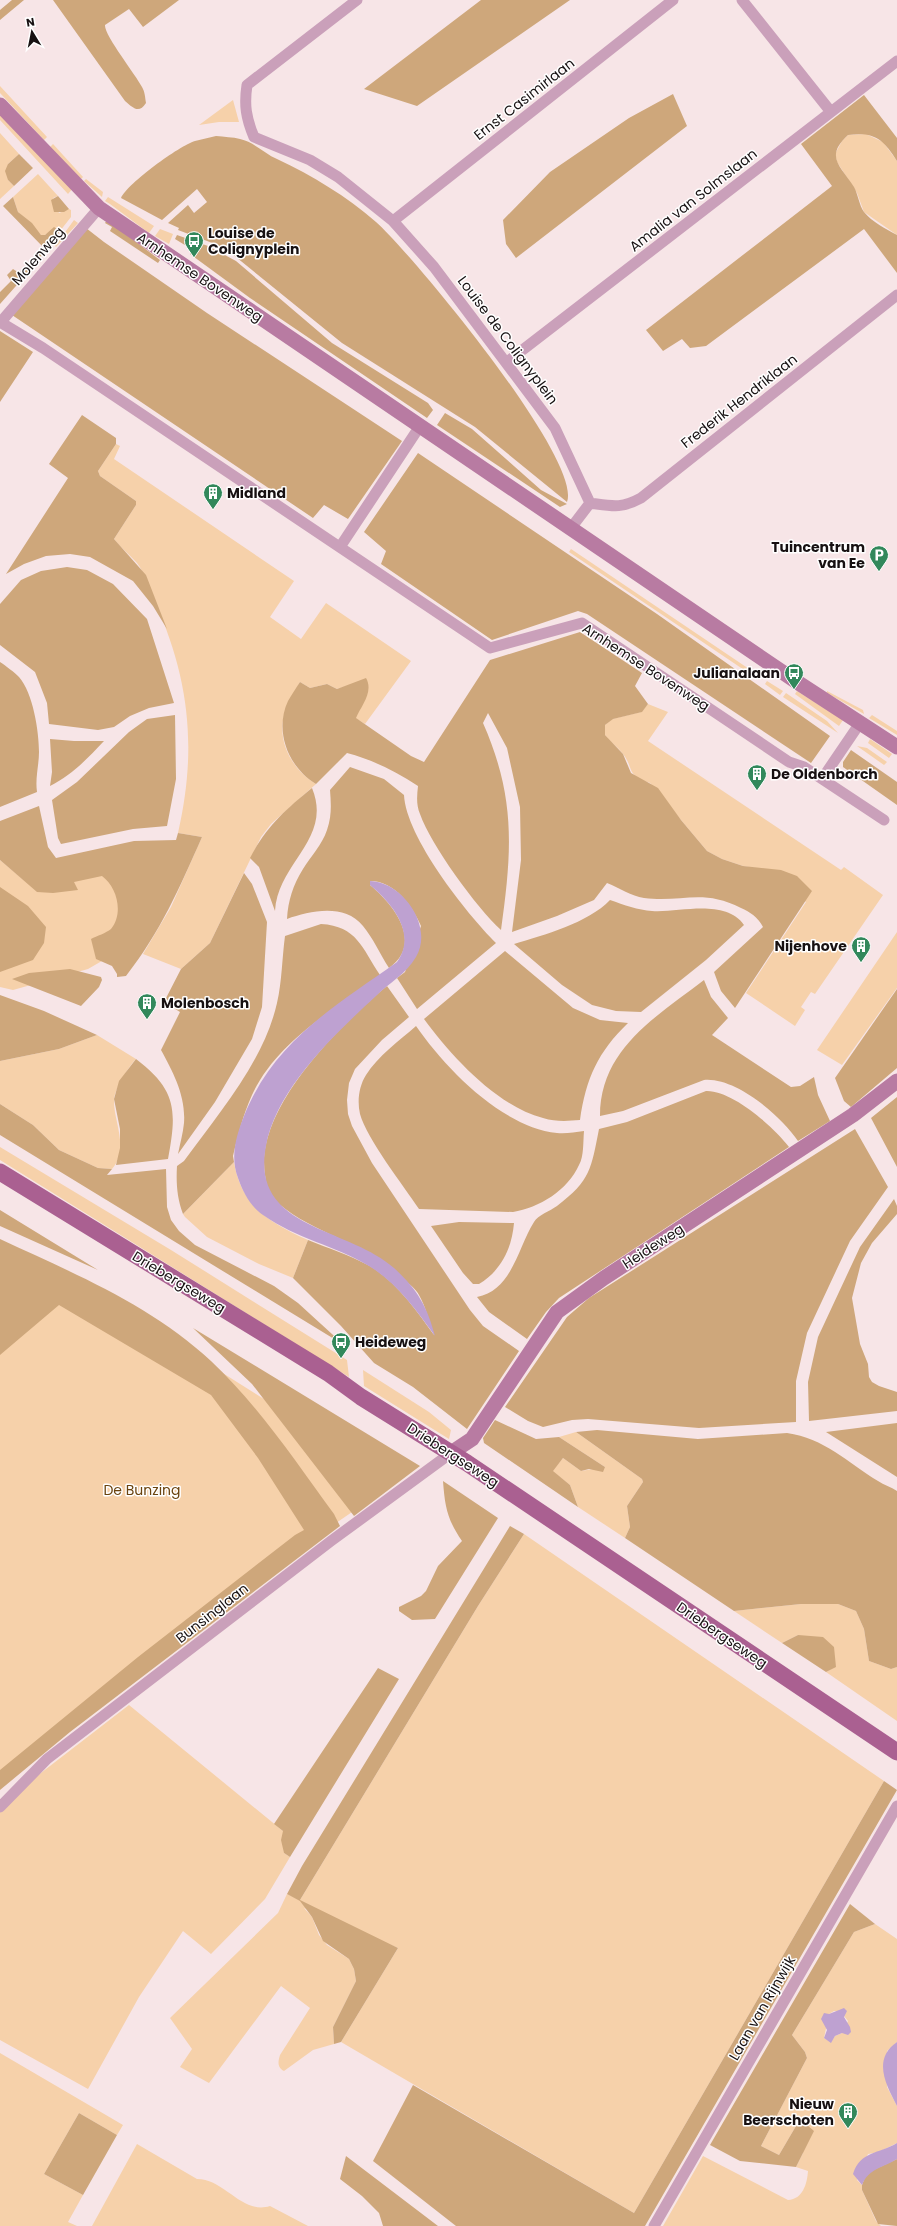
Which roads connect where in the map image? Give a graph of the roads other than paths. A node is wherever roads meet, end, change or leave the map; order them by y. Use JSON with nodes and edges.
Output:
{"nodes":[{"id":1,"x":357,"y":0,"type":"edge"},
{"id":2,"x":673,"y":0,"type":"edge"},
{"id":3,"x":742,"y":0,"type":"edge"},
{"id":4,"x":897,"y":62,"type":"edge"},
{"id":5,"x":0,"y":105,"type":"edge"},
{"id":6,"x":831,"y":112,"type":"junction"},
{"id":7,"x":99,"y":208,"type":"junction"},
{"id":8,"x":393,"y":222,"type":"junction"},
{"id":9,"x":897,"y":294,"type":"edge"},
{"id":10,"x":0,"y":323,"type":"edge"},
{"id":11,"x":507,"y":362,"type":"junction"},
{"id":12,"x":420,"y":426,"type":"junction"},
{"id":13,"x":590,"y":503,"type":"junction"},
{"id":14,"x":570,"y":528,"type":"junction"},
{"id":15,"x":340,"y":547,"type":"junction"},
{"id":16,"x":860,"y":723,"type":"junction"},
{"id":17,"x":897,"y":746,"type":"edge"},
{"id":18,"x":822,"y":779,"type":"junction"},
{"id":19,"x":884,"y":820,"type":"dead end"},
{"id":20,"x":897,"y":1081,"type":"edge"},
{"id":21,"x":0,"y":1172,"type":"edge"},
{"id":22,"x":450,"y":1453,"type":"junction"},
{"id":23,"x":897,"y":1752,"type":"edge"},
{"id":24,"x":897,"y":1806,"type":"edge"},
{"id":25,"x":0,"y":1807,"type":"edge"},
{"id":26,"x":654,"y":2226,"type":"edge"}],
"edges":[{"from":1,"to":8,"type":"street","name":"Louise de Colignyplein"},
{"from":2,"to":8,"type":"street","name":"Ernst Casimirlaan"},
{"from":3,"to":6,"type":"street"},
{"from":4,"to":6,"type":"street","name":"Amalia van Solmslaan"},
{"from":5,"to":7,"type":"main road","name":"Arnhemse Bovenweg"},
{"from":6,"to":11,"type":"street","name":"Amalia van Solmslaan"},
{"from":7,"to":10,"type":"street","name":"Molenweg"},
{"from":7,"to":12,"type":"main road","name":"Arnhemse Bovenweg"},
{"from":8,"to":11,"type":"street","name":"Louise de Colignyplein"},
{"from":9,"to":13,"type":"street","name":"Frederik Hendriklaan"},
{"from":10,"to":15,"type":"street","name":"Arnhemse Bovenweg"},
{"from":11,"to":13,"type":"street","name":"Louise de Colignyplein"},
{"from":12,"to":14,"type":"main road","name":"Arnhemse Bovenweg"},
{"from":12,"to":15,"type":"street"},
{"from":13,"to":14,"type":"street"},
{"from":14,"to":16,"type":"main road","name":"Arnhemse Bovenweg"},
{"from":15,"to":18,"type":"street","name":"Arnhemse Bovenweg"},
{"from":16,"to":17,"type":"main road","name":"Arnhemse Bovenweg"},
{"from":16,"to":18,"type":"street"},
{"from":18,"to":19,"type":"street","name":"Arnhemse Bovenweg"},
{"from":20,"to":22,"type":"main road","name":"Heideweg"},
{"from":21,"to":22,"type":"main road","name":"Driebergseweg"},
{"from":22,"to":23,"type":"main road","name":"Driebergseweg"},
{"from":22,"to":25,"type":"street","name":"Bunsinglaan"},
{"from":24,"to":26,"type":"street","name":"Laan van Rijnwijk"}]}
